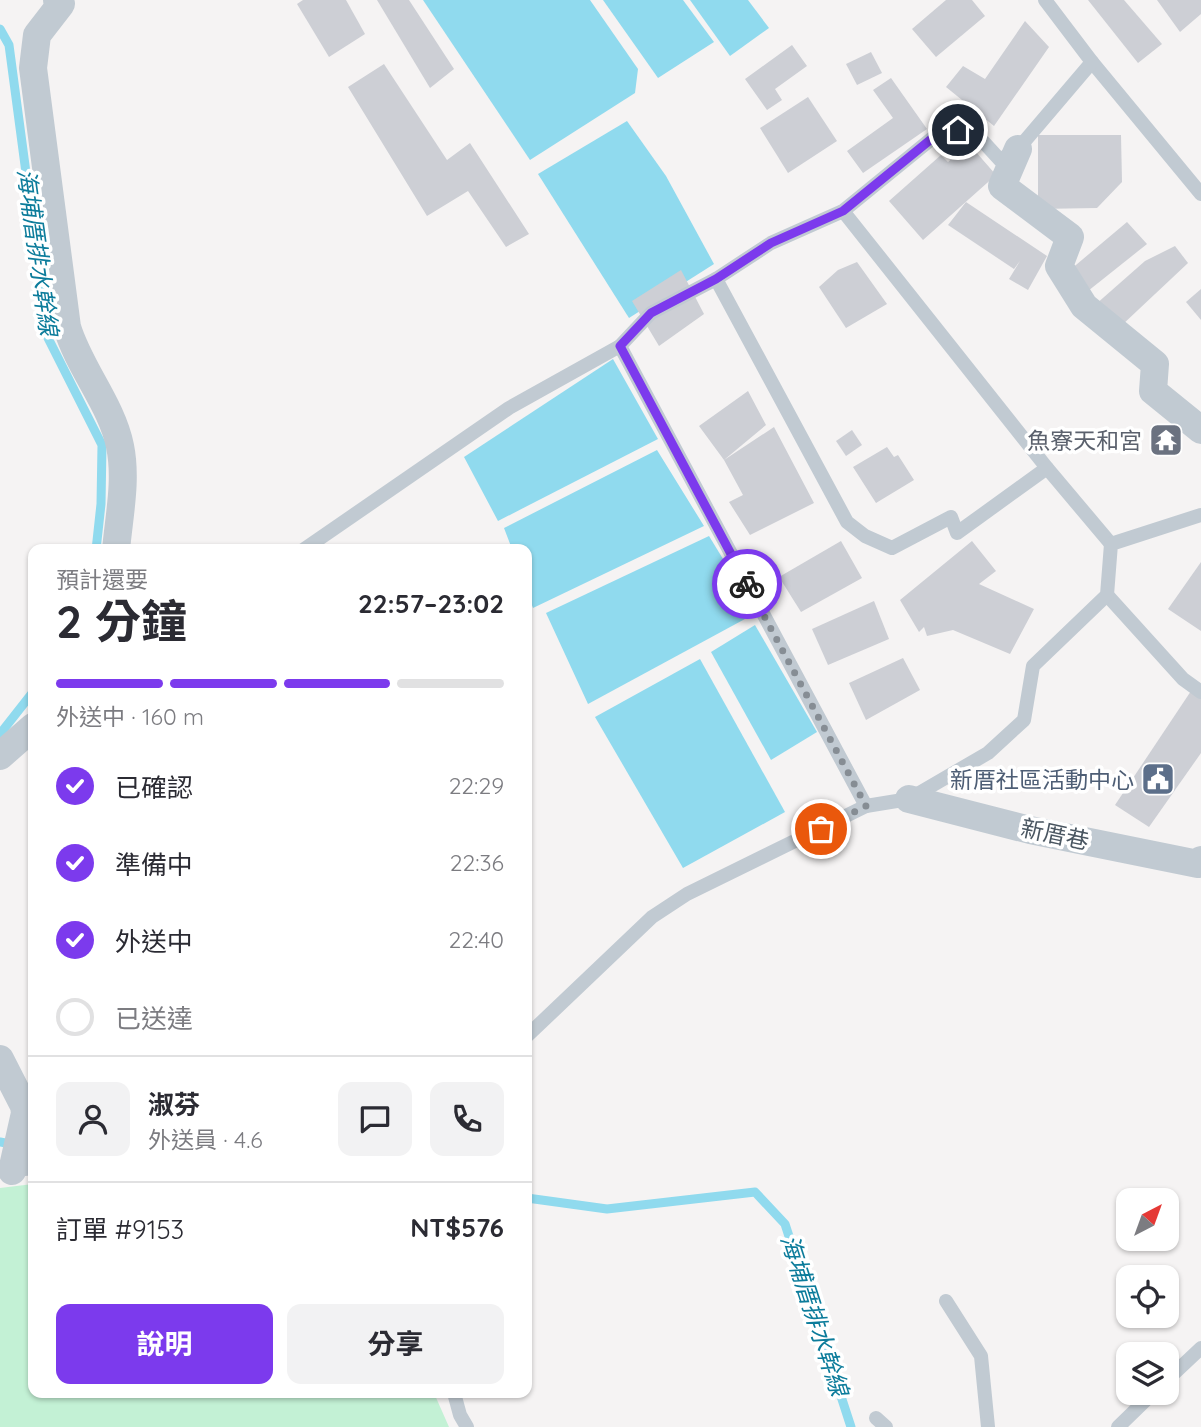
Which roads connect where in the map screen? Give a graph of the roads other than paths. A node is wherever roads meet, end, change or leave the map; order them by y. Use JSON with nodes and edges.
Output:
{"nodes":[{"id":1,"x":1045,"y":0,"type":"edge"},
{"id":2,"x":62,"y":1,"type":"edge"},
{"id":3,"x":1092,"y":62,"type":"junction"},
{"id":4,"x":1018,"y":149,"type":"junction"},
{"id":5,"x":1201,"y":194,"type":"edge"},
{"id":6,"x":843,"y":211,"type":"junction"},
{"id":7,"x":716,"y":279,"type":"junction"},
{"id":8,"x":620,"y":346,"type":"junction"},
{"id":9,"x":1201,"y":430,"type":"edge"},
{"id":10,"x":1047,"y":468,"type":"junction"},
{"id":11,"x":1201,"y":515,"type":"edge"},
{"id":12,"x":117,"y":544,"type":"edge"},
{"id":13,"x":312,"y":544,"type":"edge"},
{"id":14,"x":1111,"y":544,"type":"junction"},
{"id":15,"x":1107,"y":595,"type":"junction"},
{"id":16,"x":1201,"y":692,"type":"edge"},
{"id":17,"x":28,"y":731,"type":"edge"},
{"id":18,"x":0,"y":756,"type":"edge"},
{"id":19,"x":909,"y":799,"type":"junction"},
{"id":20,"x":866,"y":806,"type":"junction"},
{"id":21,"x":1201,"y":860,"type":"edge"},
{"id":22,"x":532,"y":1030,"type":"edge"},
{"id":23,"x":0,"y":1059,"type":"edge"},
{"id":24,"x":15,"y":1171,"type":"edge"},
{"id":25,"x":946,"y":1301,"type":"dead end"},
{"id":26,"x":1201,"y":1348,"type":"edge"},
{"id":27,"x":1179,"y":1369,"type":"edge"},
{"id":28,"x":455,"y":1398,"type":"edge"},
{"id":29,"x":1141,"y":1405,"type":"edge"},
{"id":30,"x":467,"y":1427,"type":"edge"},
{"id":31,"x":988,"y":1427,"type":"edge"},
{"id":32,"x":1118,"y":1427,"type":"edge"}],
"edges":[{"from":1,"to":3,"type":"lane"},
{"from":2,"to":12,"type":"street"},
{"from":3,"to":4,"type":"lane"},
{"from":3,"to":5,"type":"lane"},
{"from":4,"to":6,"type":"lane"},
{"from":4,"to":9,"type":"street"},
{"from":6,"to":7,"type":"lane"},
{"from":6,"to":10,"type":"lane"},
{"from":7,"to":8,"type":"lane"},
{"from":7,"to":10,"type":"lane"},
{"from":8,"to":13,"type":"lane"},
{"from":8,"to":20,"type":"lane"},
{"from":10,"to":14,"type":"lane"},
{"from":11,"to":14,"type":"lane"},
{"from":14,"to":15,"type":"lane"},
{"from":15,"to":16,"type":"lane"},
{"from":15,"to":19,"type":"lane"},
{"from":17,"to":18,"type":"street"},
{"from":19,"to":20,"type":"lane"},
{"from":19,"to":21,"type":"street","name":"新厝巷"},
{"from":20,"to":22,"type":"lane"},
{"from":23,"to":24,"type":"street"},
{"from":25,"to":31,"type":"lane"},
{"from":26,"to":27,"type":"lane"},
{"from":28,"to":30,"type":"lane"},
{"from":29,"to":32,"type":"lane"}]}
